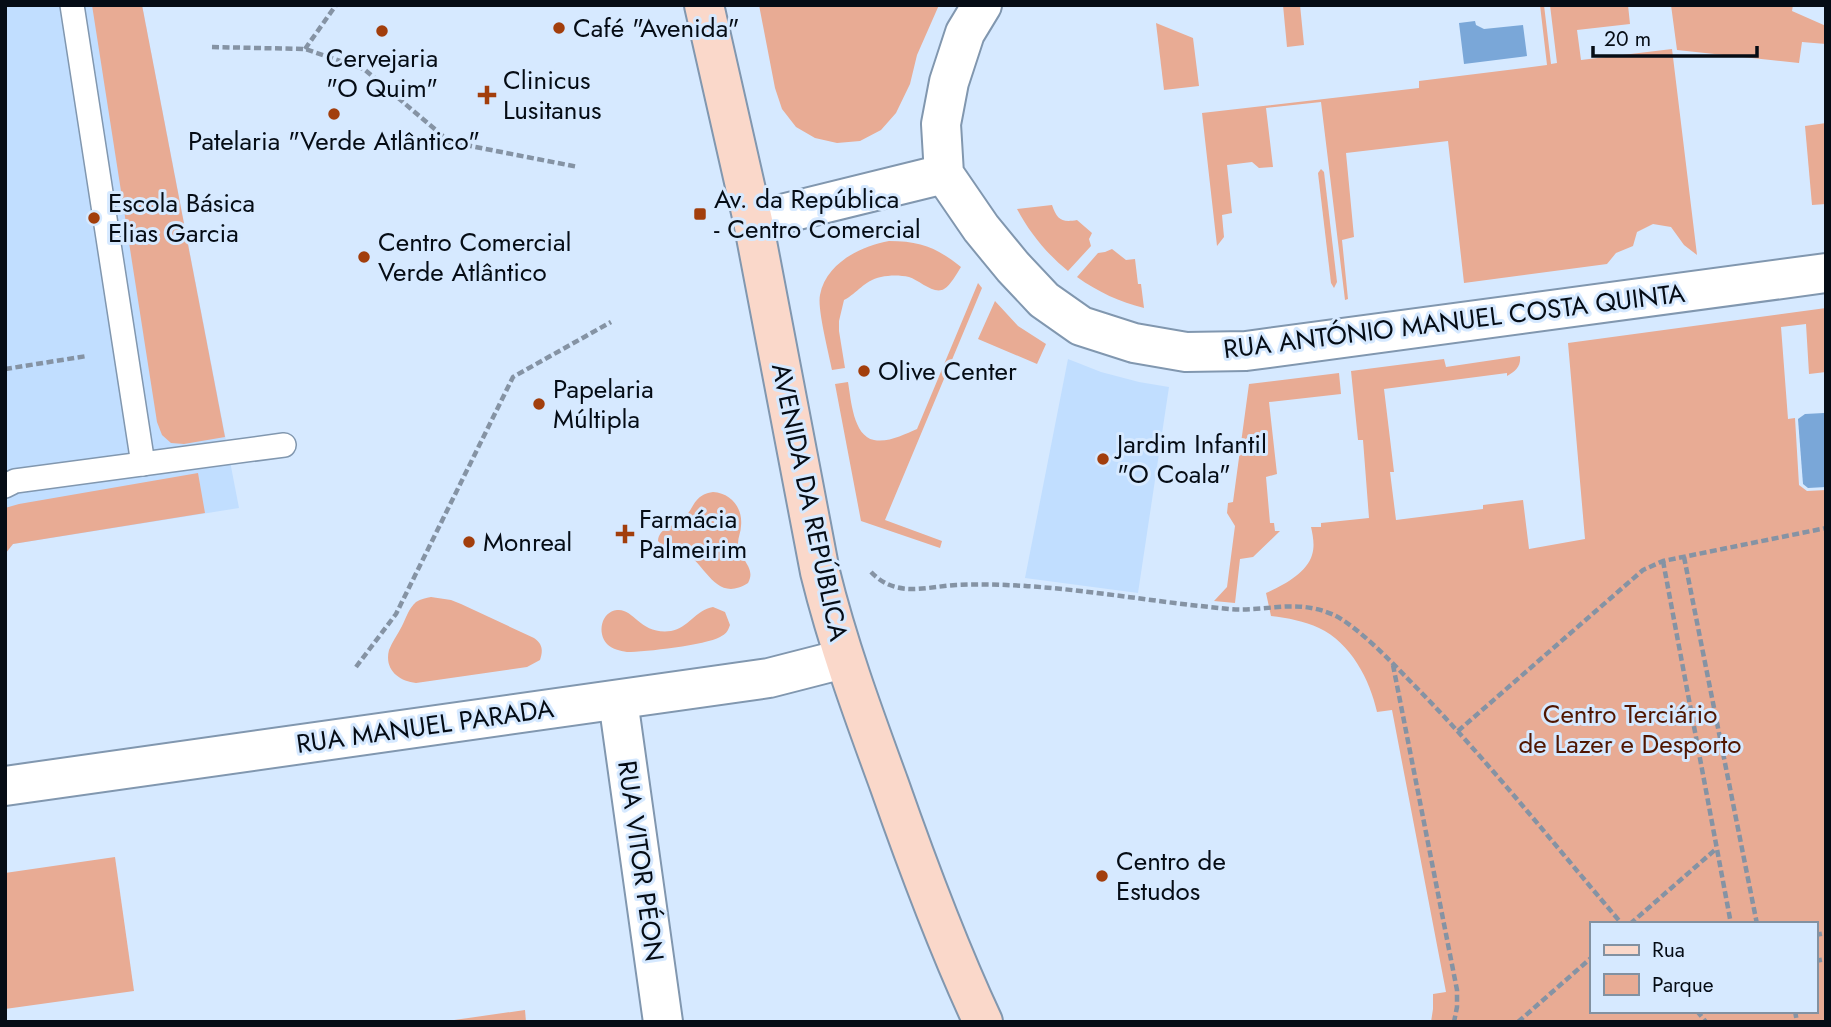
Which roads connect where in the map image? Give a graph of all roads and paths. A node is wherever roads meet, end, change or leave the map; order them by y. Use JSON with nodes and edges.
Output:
{"nodes":[{"id":1,"x":72,"y":5,"type":"edge"},
{"id":2,"x":336,"y":5,"type":"edge"},
{"id":3,"x":704,"y":5,"type":"edge"},
{"id":4,"x":982,"y":5,"type":"edge"},
{"id":5,"x":212,"y":47,"type":"dead end"},
{"id":6,"x":305,"y":49,"type":"junction"},
{"id":7,"x":578,"y":167,"type":"dead end"},
{"id":8,"x":944,"y":174,"type":"junction"},
{"id":9,"x":753,"y":221,"type":"junction"},
{"id":10,"x":1826,"y":273,"type":"edge"},
{"id":11,"x":611,"y":322,"type":"dead end"},
{"id":12,"x":126,"y":350,"type":"junction"},
{"id":13,"x":5,"y":369,"type":"edge"},
{"id":14,"x":284,"y":444,"type":"dead end"},
{"id":15,"x":143,"y":464,"type":"junction"},
{"id":16,"x":5,"y":486,"type":"edge"},
{"id":17,"x":1826,"y":528,"type":"edge"},
{"id":18,"x":1684,"y":557,"type":"junction"},
{"id":19,"x":1663,"y":561,"type":"junction"},
{"id":20,"x":867,"y":564,"type":"dead end"},
{"id":21,"x":844,"y":659,"type":"junction"},
{"id":22,"x":1393,"y":663,"type":"junction"},
{"id":23,"x":356,"y":667,"type":"dead end"},
{"id":24,"x":618,"y":700,"type":"junction"},
{"id":25,"x":1458,"y":731,"type":"junction"},
{"id":26,"x":5,"y":786,"type":"edge"},
{"id":27,"x":1716,"y":849,"type":"junction"},
{"id":28,"x":1620,"y":922,"type":"edge"},
{"id":29,"x":1632,"y":922,"type":"edge"},
{"id":30,"x":1731,"y":922,"type":"edge"},
{"id":31,"x":1757,"y":922,"type":"edge"},
{"id":32,"x":1590,"y":959,"type":"edge"},
{"id":33,"x":663,"y":1022,"type":"edge"},
{"id":34,"x":983,"y":1022,"type":"edge"},
{"id":35,"x":1454,"y":1022,"type":"edge"},
{"id":36,"x":1518,"y":1022,"type":"edge"}],
"edges":[{"from":1,"to":12,"type":"lane"},
{"from":2,"to":6,"type":"path"},
{"from":3,"to":9,"type":"street","name":"AVENIDA DA REPÚBLICA"},
{"from":4,"to":8,"type":"street"},
{"from":5,"to":6,"type":"path"},
{"from":6,"to":7,"type":"path"},
{"from":8,"to":9,"type":"street"},
{"from":8,"to":10,"type":"street","name":"RUA ANTÓNIO MANUEL COSTA QUINTA"},
{"from":9,"to":21,"type":"street","name":"AVENIDA DA REPÚBLICA"},
{"from":11,"to":23,"type":"path"},
{"from":12,"to":13,"type":"path"},
{"from":12,"to":15,"type":"lane"},
{"from":14,"to":15,"type":"lane"},
{"from":15,"to":16,"type":"lane"},
{"from":17,"to":18,"type":"path"},
{"from":18,"to":19,"type":"path"},
{"from":18,"to":31,"type":"path"},
{"from":19,"to":25,"type":"path"},
{"from":19,"to":27,"type":"path"},
{"from":20,"to":22,"type":"path"},
{"from":21,"to":24,"type":"street","name":"RUA MANUEL PARADA"},
{"from":21,"to":34,"type":"street","name":"AVENIDA DA REPÚBLICA"},
{"from":22,"to":25,"type":"path"},
{"from":22,"to":35,"type":"path"},
{"from":24,"to":26,"type":"street","name":"RUA MANUEL PARADA"},
{"from":24,"to":33,"type":"street","name":"RUA VITOR PÉON"},
{"from":25,"to":28,"type":"path"},
{"from":27,"to":29,"type":"path"},
{"from":27,"to":30,"type":"path"},
{"from":32,"to":36,"type":"path"}]}
